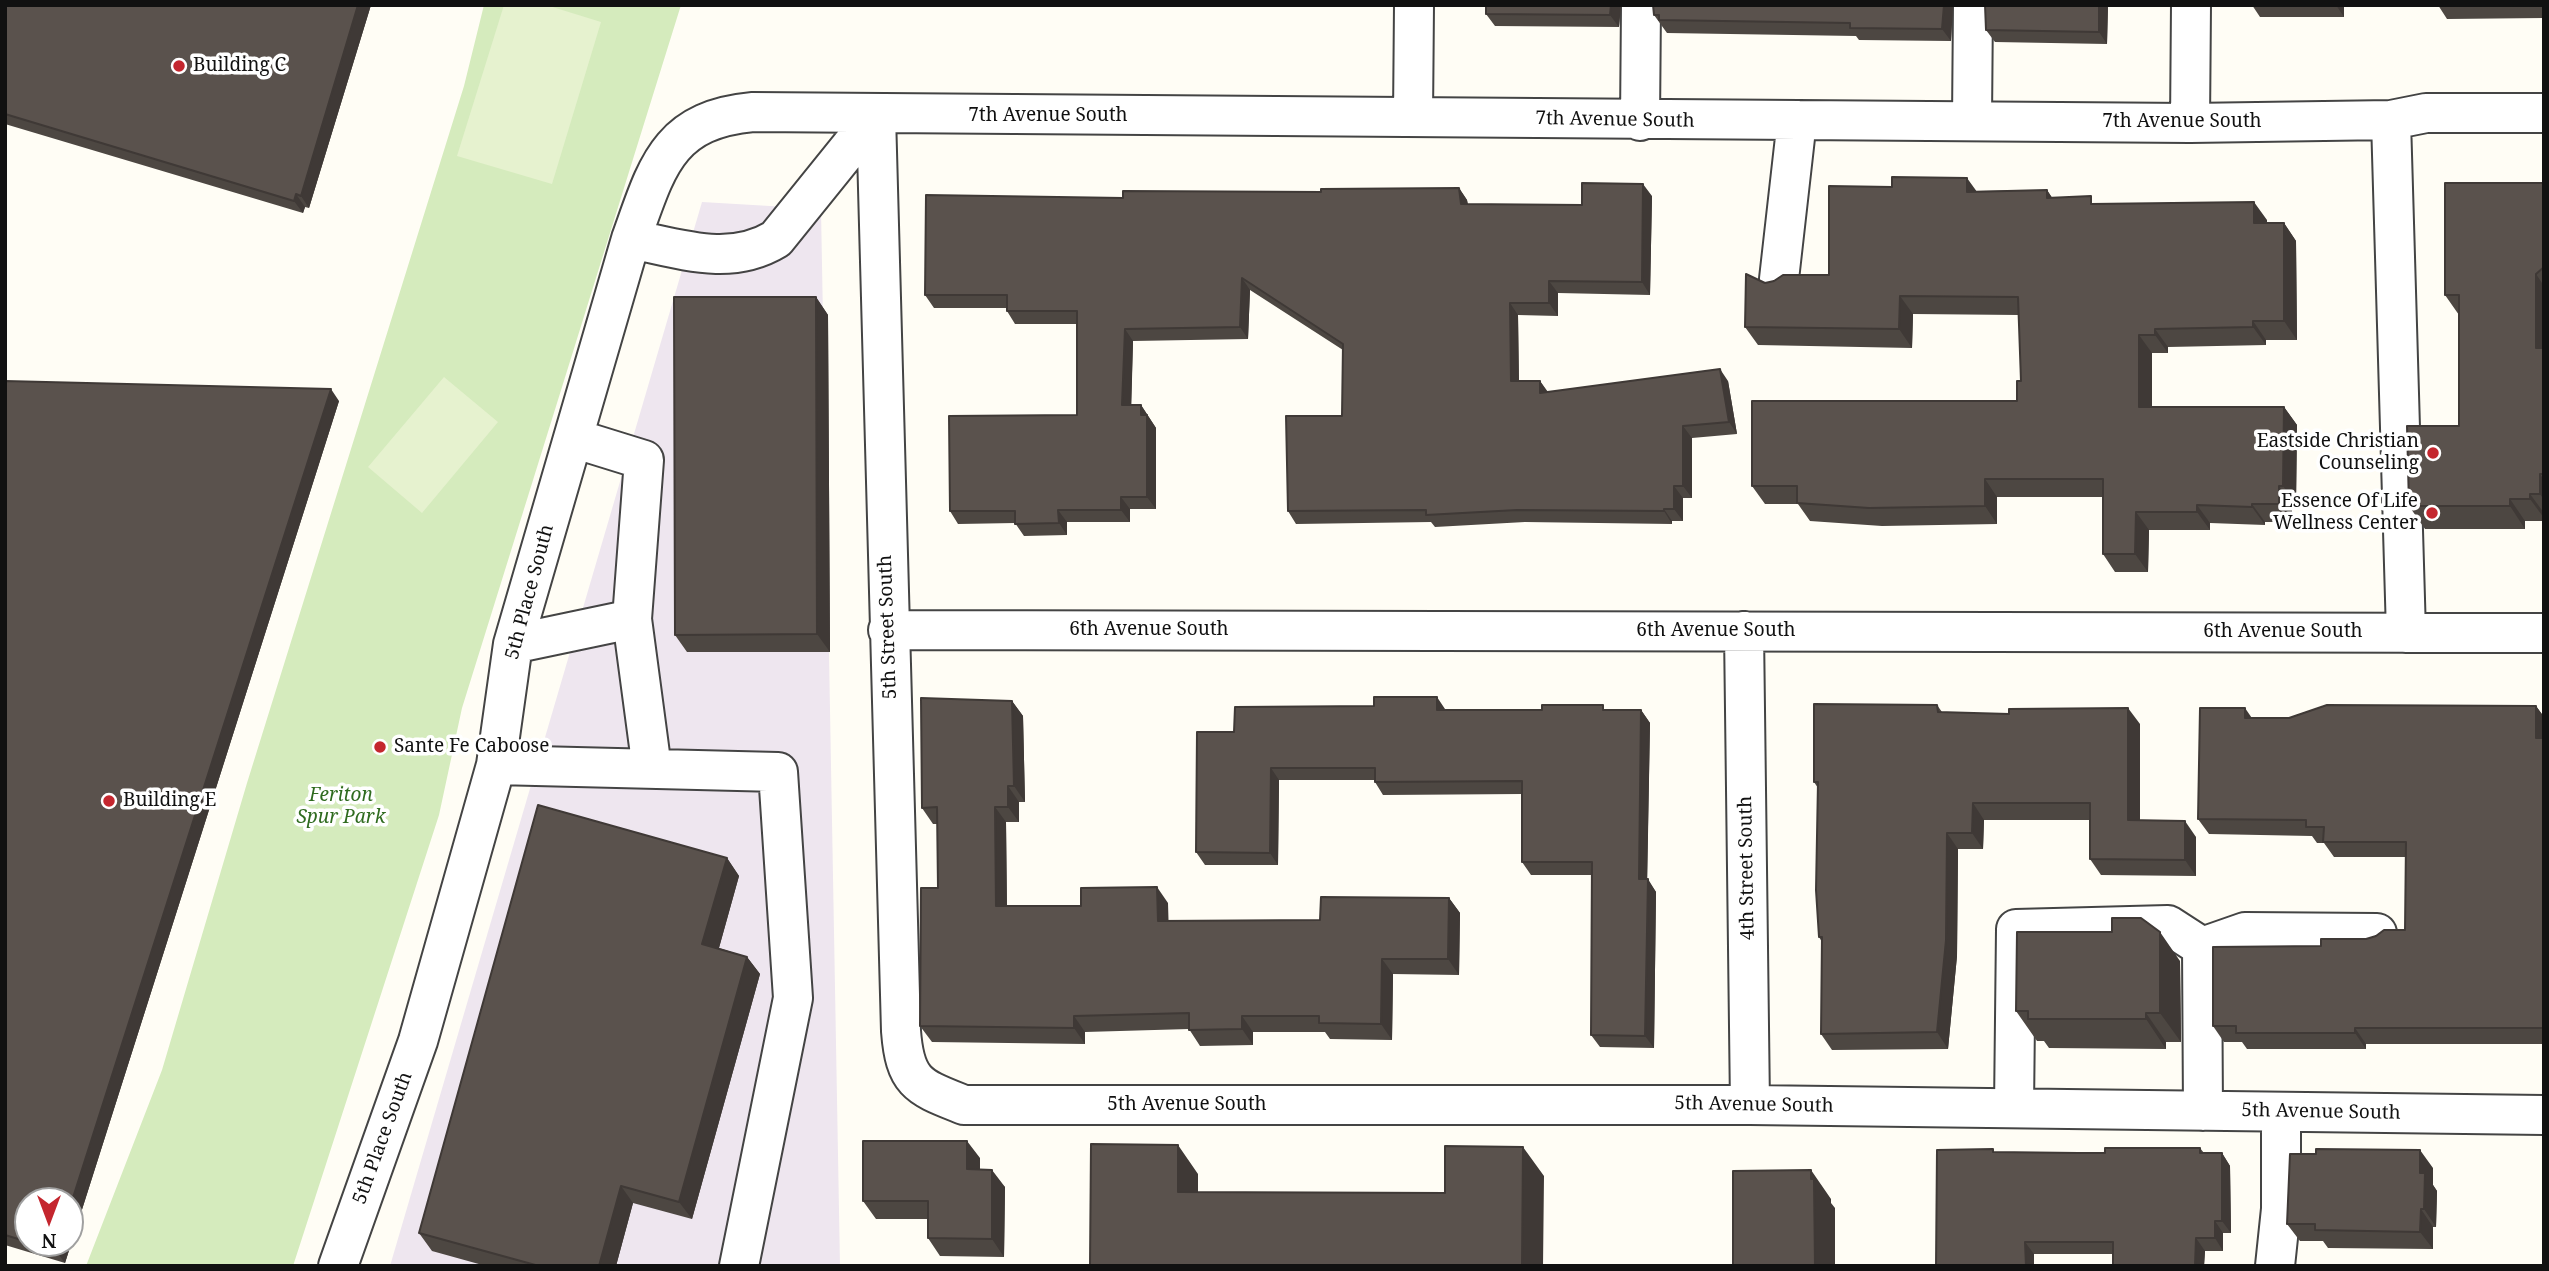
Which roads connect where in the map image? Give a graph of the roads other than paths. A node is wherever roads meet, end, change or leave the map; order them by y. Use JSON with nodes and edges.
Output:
{"nodes":[{"id":1,"x":1414,"y":5,"type":"edge"},
{"id":2,"x":1642,"y":5,"type":"edge"},
{"id":3,"x":1973,"y":5,"type":"edge"},
{"id":4,"x":2191,"y":5,"type":"edge"},
{"id":5,"x":2544,"y":113,"type":"edge"},
{"id":6,"x":876,"y":115,"type":"junction"},
{"id":7,"x":1413,"y":117,"type":"junction"},
{"id":8,"x":1797,"y":120,"type":"junction"},
{"id":9,"x":1972,"y":120,"type":"junction"},
{"id":10,"x":2391,"y":120,"type":"junction"},
{"id":11,"x":1640,"y":121,"type":"junction"},
{"id":12,"x":2190,"y":123,"type":"junction"},
{"id":13,"x":689,"y":130,"type":"joint"},
{"id":14,"x":631,"y":239,"type":"junction"},
{"id":15,"x":1779,"y":279,"type":"edge"},
{"id":16,"x":573,"y":438,"type":"junction"},
{"id":17,"x":632,"y":619,"type":"junction"},
{"id":18,"x":888,"y":630,"type":"junction"},
{"id":19,"x":1744,"y":631,"type":"junction"},
{"id":20,"x":2406,"y":633,"type":"junction"},
{"id":21,"x":2544,"y":633,"type":"edge"},
{"id":22,"x":513,"y":644,"type":"junction"},
{"id":23,"x":496,"y":765,"type":"junction"},
{"id":24,"x":652,"y":769,"type":"junction"},
{"id":25,"x":2376,"y":933,"type":"edge"},
{"id":26,"x":2202,"y":947,"type":"junction"},
{"id":27,"x":964,"y":1105,"type":"joint"},
{"id":28,"x":1750,"y":1105,"type":"junction"},
{"id":29,"x":2014,"y":1108,"type":"junction"},
{"id":30,"x":2203,"y":1111,"type":"junction"},
{"id":31,"x":2281,"y":1112,"type":"junction"},
{"id":32,"x":2544,"y":1115,"type":"edge"},
{"id":33,"x":338,"y":1266,"type":"edge"},
{"id":34,"x":739,"y":1266,"type":"edge"},
{"id":35,"x":2275,"y":1266,"type":"edge"}],
"edges":[{"from":1,"to":7,"type":"street"},
{"from":2,"to":11,"type":"street"},
{"from":3,"to":9,"type":"street"},
{"from":4,"to":12,"type":"street"},
{"from":5,"to":10,"type":"street","name":"7th Avenue South"},
{"from":6,"to":7,"type":"street","name":"7th Avenue South"},
{"from":6,"to":13,"type":"street","name":"7th Avenue South"},
{"from":6,"to":14,"type":"street"},
{"from":6,"to":18,"type":"street","name":"5th Street South"},
{"from":7,"to":11,"type":"street","name":"7th Avenue South"},
{"from":8,"to":9,"type":"street","name":"7th Avenue South"},
{"from":8,"to":11,"type":"street","name":"7th Avenue South"},
{"from":8,"to":15,"type":"street"},
{"from":9,"to":12,"type":"street","name":"7th Avenue South"},
{"from":10,"to":12,"type":"street","name":"7th Avenue South"},
{"from":10,"to":20,"type":"street"},
{"from":13,"to":14,"type":"street","name":"5th Place South"},
{"from":14,"to":16,"type":"street","name":"5th Place South"},
{"from":16,"to":17,"type":"street"},
{"from":16,"to":22,"type":"street","name":"5th Place South"},
{"from":17,"to":22,"type":"street"},
{"from":17,"to":24,"type":"street"},
{"from":18,"to":19,"type":"street","name":"6th Avenue South"},
{"from":18,"to":27,"type":"street","name":"5th Street South"},
{"from":19,"to":20,"type":"street","name":"6th Avenue South"},
{"from":19,"to":28,"type":"street","name":"4th Street South"},
{"from":20,"to":21,"type":"street","name":"6th Avenue South"},
{"from":22,"to":23,"type":"street","name":"5th Place South"},
{"from":23,"to":24,"type":"street"},
{"from":23,"to":33,"type":"street","name":"5th Place South"},
{"from":24,"to":34,"type":"street"},
{"from":25,"to":26,"type":"street"},
{"from":26,"to":29,"type":"street"},
{"from":26,"to":30,"type":"street"},
{"from":27,"to":28,"type":"street","name":"5th Avenue South"},
{"from":28,"to":29,"type":"street","name":"5th Avenue South"},
{"from":29,"to":30,"type":"street","name":"5th Avenue South"},
{"from":30,"to":31,"type":"street","name":"5th Avenue South"},
{"from":31,"to":32,"type":"street","name":"5th Avenue South"},
{"from":31,"to":35,"type":"street"}]}
